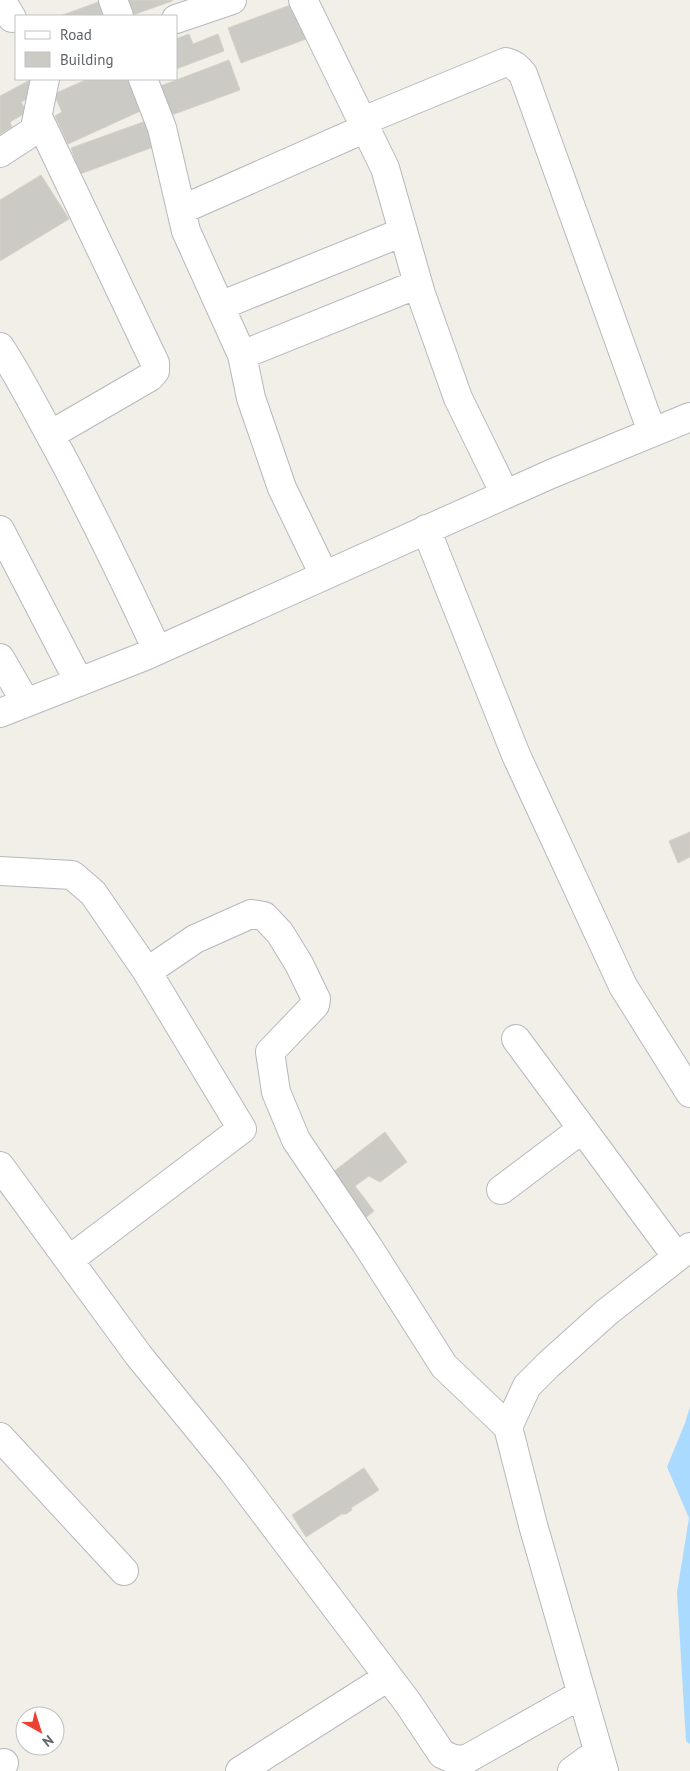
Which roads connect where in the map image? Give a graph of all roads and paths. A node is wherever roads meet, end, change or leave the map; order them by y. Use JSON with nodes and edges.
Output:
{"nodes":[{"id":1,"x":113,"y":0,"type":"edge"},
{"id":2,"x":232,"y":0,"type":"edge"},
{"id":3,"x":304,"y":0,"type":"edge"},
{"id":4,"x":119,"y":15,"type":"edge"},
{"id":5,"x":178,"y":18,"type":"edge"},
{"id":6,"x":45,"y":80,"type":"edge"},
{"id":7,"x":143,"y":80,"type":"edge"},
{"id":8,"x":38,"y":118,"type":"junction"},
{"id":9,"x":364,"y":124,"type":"junction"},
{"id":10,"x":0,"y":153,"type":"edge"},
{"id":11,"x":181,"y":210,"type":"junction"},
{"id":12,"x":403,"y":232,"type":"junction"},
{"id":13,"x":418,"y":284,"type":"junction"},
{"id":14,"x":220,"y":306,"type":"junction"},
{"id":15,"x":0,"y":347,"type":"edge"},
{"id":16,"x":242,"y":355,"type":"junction"},
{"id":17,"x":690,"y":417,"type":"edge"},
{"id":18,"x":652,"y":432,"type":"junction"},
{"id":19,"x":50,"y":434,"type":"junction"},
{"id":20,"x":505,"y":494,"type":"junction"},
{"id":21,"x":426,"y":529,"type":"junction"},
{"id":22,"x":0,"y":530,"type":"edge"},
{"id":23,"x":324,"y":575,"type":"junction"},
{"id":24,"x":157,"y":650,"type":"junction"},
{"id":25,"x":0,"y":658,"type":"edge"},
{"id":26,"x":79,"y":682,"type":"junction"},
{"id":27,"x":26,"y":703,"type":"junction"},
{"id":28,"x":0,"y":713,"type":"edge"},
{"id":29,"x":0,"y":871,"type":"edge"},
{"id":30,"x":146,"y":970,"type":"junction"},
{"id":31,"x":516,"y":1039,"type":"dead end"},
{"id":32,"x":690,"y":1093,"type":"edge"},
{"id":33,"x":582,"y":1129,"type":"junction"},
{"id":34,"x":0,"y":1166,"type":"edge"},
{"id":35,"x":501,"y":1190,"type":"dead end"},
{"id":36,"x":683,"y":1252,"type":"edge"},
{"id":37,"x":69,"y":1260,"type":"junction"},
{"id":38,"x":508,"y":1427,"type":"junction"},
{"id":39,"x":0,"y":1437,"type":"edge"},
{"id":40,"x":124,"y":1571,"type":"dead end"},
{"id":41,"x":388,"y":1677,"type":"junction"},
{"id":42,"x":582,"y":1694,"type":"junction"},
{"id":43,"x":601,"y":1762,"type":"edge"},
{"id":44,"x":240,"y":1771,"type":"edge"},
{"id":45,"x":572,"y":1771,"type":"edge"}],
"edges":[{"from":1,"to":4,"type":"street"},
{"from":2,"to":5,"type":"street"},
{"from":3,"to":9,"type":"street"},
{"from":6,"to":8,"type":"street"},
{"from":7,"to":11,"type":"street"},
{"from":8,"to":10,"type":"street"},
{"from":8,"to":19,"type":"street"},
{"from":9,"to":11,"type":"street"},
{"from":9,"to":12,"type":"street"},
{"from":9,"to":18,"type":"street"},
{"from":11,"to":14,"type":"street"},
{"from":12,"to":13,"type":"street"},
{"from":12,"to":14,"type":"street"},
{"from":13,"to":16,"type":"street"},
{"from":13,"to":20,"type":"street"},
{"from":14,"to":16,"type":"street"},
{"from":15,"to":19,"type":"street"},
{"from":16,"to":23,"type":"street"},
{"from":17,"to":18,"type":"street"},
{"from":18,"to":20,"type":"street"},
{"from":19,"to":24,"type":"street"},
{"from":20,"to":21,"type":"street"},
{"from":21,"to":23,"type":"street"},
{"from":21,"to":32,"type":"street"},
{"from":22,"to":26,"type":"street"},
{"from":23,"to":24,"type":"street"},
{"from":24,"to":26,"type":"street"},
{"from":25,"to":27,"type":"street"},
{"from":26,"to":27,"type":"street"},
{"from":27,"to":28,"type":"street"},
{"from":29,"to":30,"type":"street"},
{"from":30,"to":37,"type":"street"},
{"from":30,"to":38,"type":"street"},
{"from":31,"to":33,"type":"street"},
{"from":33,"to":35,"type":"street"},
{"from":33,"to":36,"type":"street"},
{"from":34,"to":37,"type":"street"},
{"from":36,"to":38,"type":"street"},
{"from":37,"to":41,"type":"street"},
{"from":38,"to":42,"type":"street"},
{"from":39,"to":40,"type":"street"},
{"from":41,"to":42,"type":"street"},
{"from":41,"to":44,"type":"street"},
{"from":42,"to":43,"type":"street"},
{"from":43,"to":45,"type":"street"}]}
